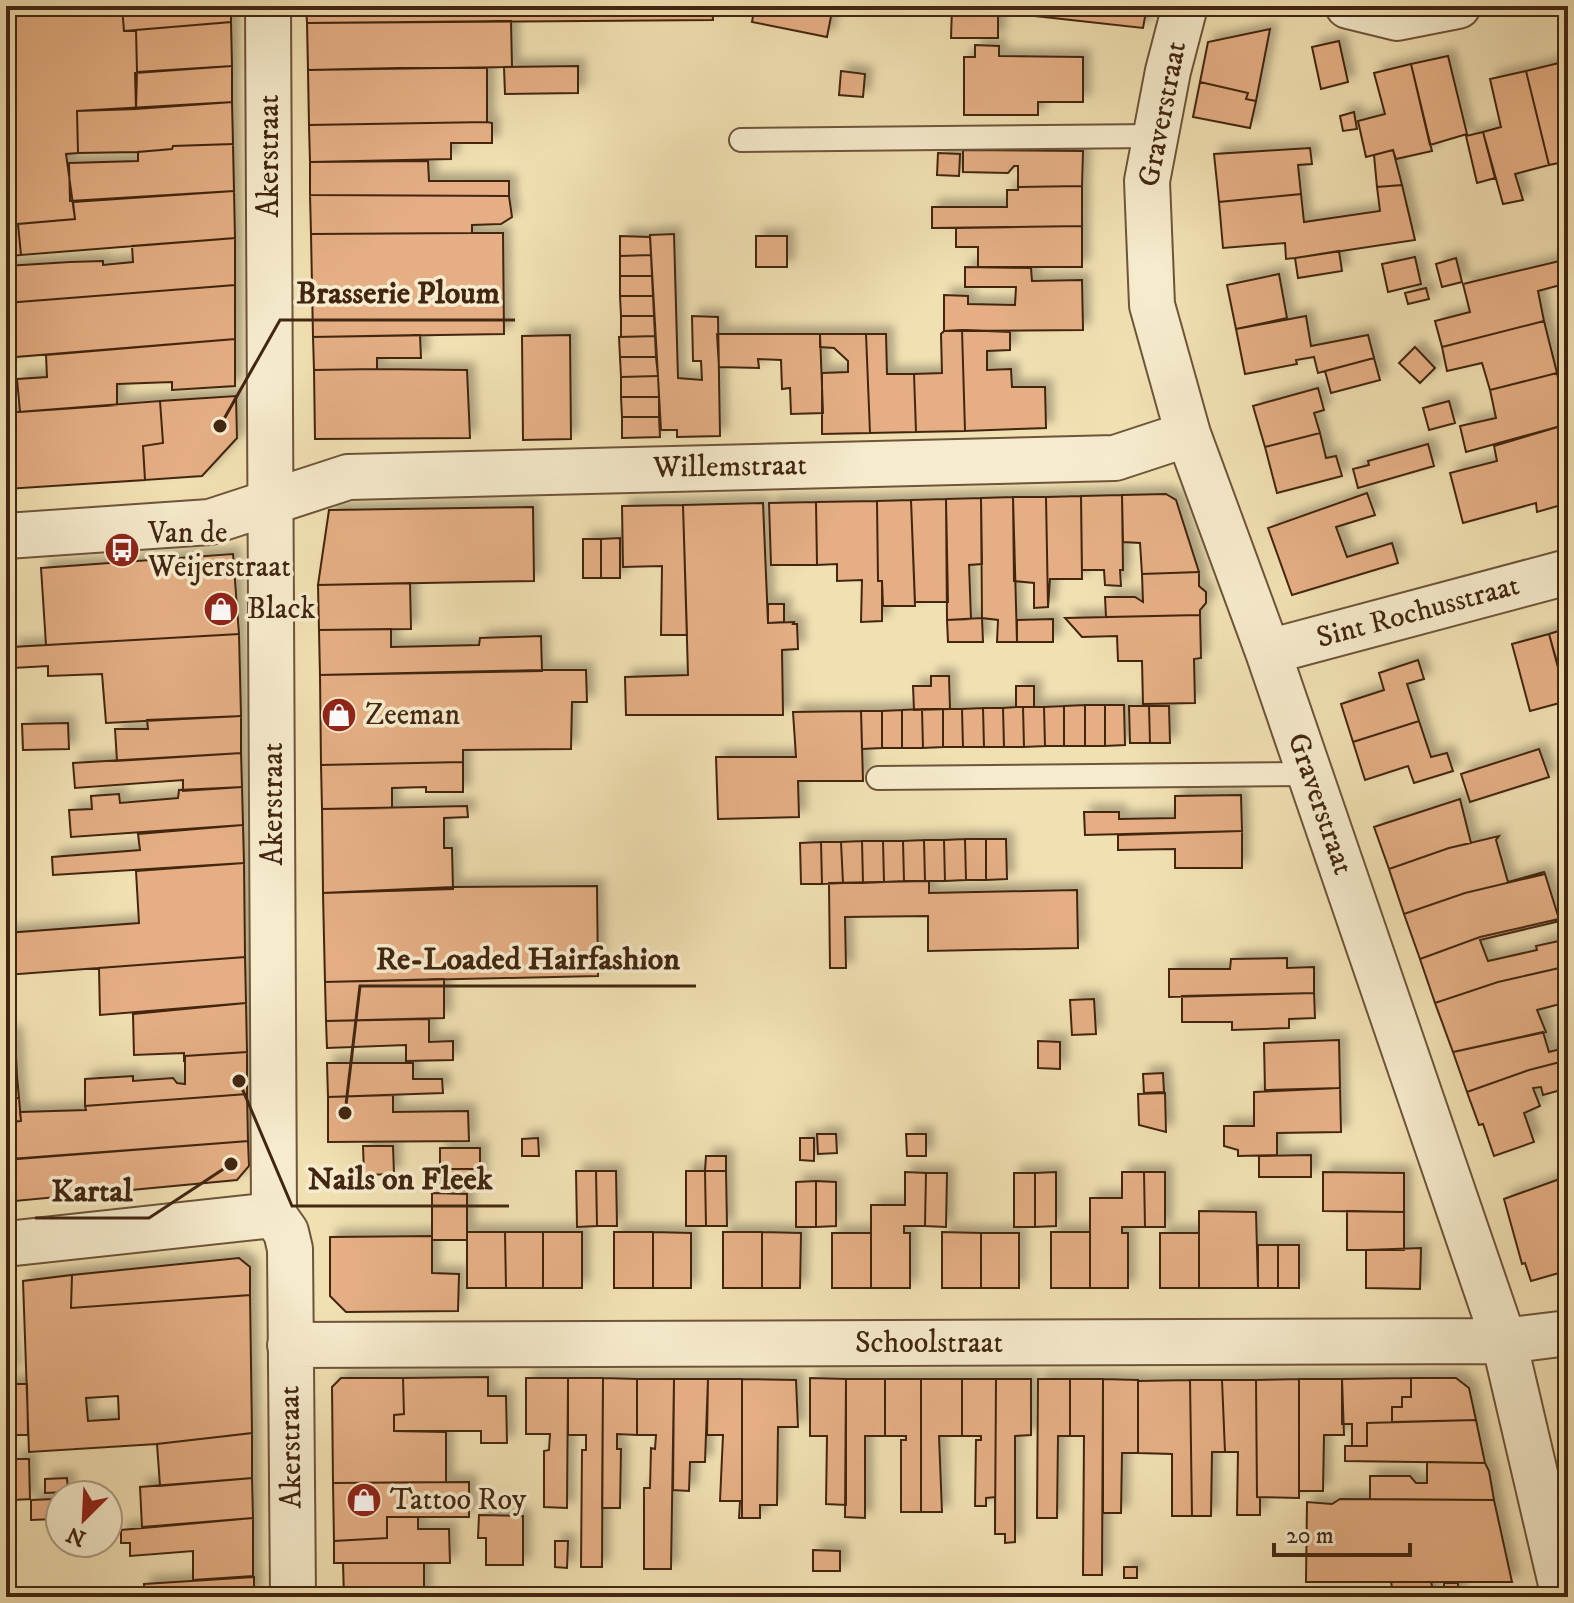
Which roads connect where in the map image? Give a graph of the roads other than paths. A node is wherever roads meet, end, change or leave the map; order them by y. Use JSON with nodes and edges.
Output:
{"nodes":[{"id":1,"x":268,"y":6,"type":"edge"},
{"id":2,"x":1185,"y":6,"type":"edge"},
{"id":3,"x":1348,"y":6,"type":"edge"},
{"id":4,"x":1458,"y":6,"type":"edge"},
{"id":5,"x":1155,"y":136,"type":"junction"},
{"id":6,"x":741,"y":140,"type":"dead end"},
{"id":7,"x":1188,"y":434,"type":"junction"},
{"id":8,"x":272,"y":500,"type":"junction"},
{"id":9,"x":6,"y":536,"type":"edge"},
{"id":10,"x":1568,"y":572,"type":"edge"},
{"id":11,"x":1268,"y":652,"type":"junction"},
{"id":12,"x":1310,"y":774,"type":"junction"},
{"id":13,"x":878,"y":778,"type":"dead end"},
{"id":14,"x":274,"y":1215,"type":"junction"},
{"id":15,"x":6,"y":1244,"type":"edge"},
{"id":16,"x":1568,"y":1333,"type":"edge"},
{"id":17,"x":1504,"y":1341,"type":"junction"},
{"id":18,"x":290,"y":1345,"type":"junction"},
{"id":19,"x":293,"y":1597,"type":"edge"},
{"id":20,"x":1564,"y":1597,"type":"edge"}],
"edges":[{"from":1,"to":8,"type":"street","name":"Akerstraat"},
{"from":2,"to":5,"type":"street","name":"Graverstraat"},
{"from":3,"to":4,"type":"street"},
{"from":5,"to":6,"type":"lane"},
{"from":5,"to":7,"type":"street","name":"Graverstraat"},
{"from":7,"to":8,"type":"street","name":"Willemstraat"},
{"from":7,"to":11,"type":"street","name":"Graverstraat"},
{"from":8,"to":9,"type":"street"},
{"from":8,"to":14,"type":"street","name":"Akerstraat"},
{"from":10,"to":11,"type":"street","name":"Sint Rochusstraat"},
{"from":11,"to":12,"type":"street","name":"Graverstraat"},
{"from":12,"to":13,"type":"lane"},
{"from":12,"to":17,"type":"street","name":"Graverstraat"},
{"from":14,"to":15,"type":"street"},
{"from":14,"to":18,"type":"street","name":"Akerstraat"},
{"from":16,"to":17,"type":"street","name":"Schoolstraat"},
{"from":17,"to":18,"type":"street","name":"Schoolstraat"},
{"from":17,"to":20,"type":"street","name":"Graverstraat"},
{"from":18,"to":19,"type":"street","name":"Akerstraat"}]}
